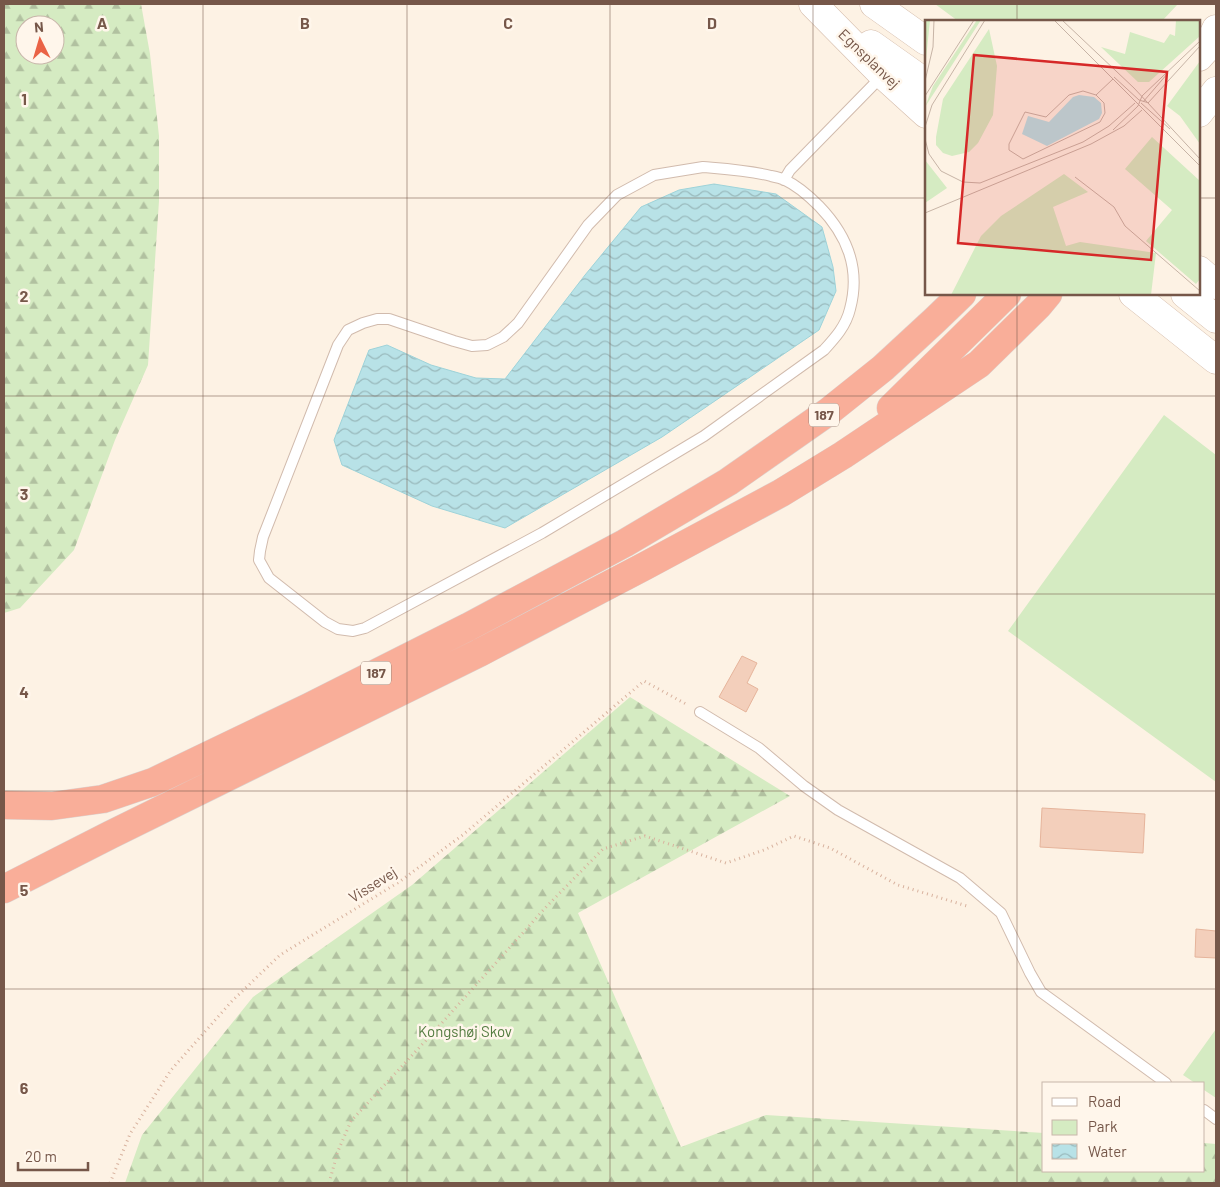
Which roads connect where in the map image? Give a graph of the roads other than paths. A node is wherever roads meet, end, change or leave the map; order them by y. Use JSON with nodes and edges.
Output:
{"nodes":[{"id":1,"x":813,"y":4,"type":"edge"},
{"id":2,"x":874,"y":4,"type":"edge"},
{"id":3,"x":1216,"y":7,"type":"edge"},
{"id":4,"x":1200,"y":25,"type":"edge"},
{"id":5,"x":1216,"y":29,"type":"edge"},
{"id":6,"x":925,"y":40,"type":"edge"},
{"id":7,"x":1200,"y":56,"type":"edge"},
{"id":8,"x":883,"y":75,"type":"junction"},
{"id":9,"x":925,"y":82,"type":"edge"},
{"id":10,"x":1216,"y":91,"type":"edge"},
{"id":11,"x":1200,"y":112,"type":"edge"},
{"id":12,"x":925,"y":113,"type":"edge"},
{"id":13,"x":784,"y":180,"type":"junction"},
{"id":14,"x":1200,"y":271,"type":"edge"},
{"id":15,"x":1216,"y":285,"type":"edge"},
{"id":16,"x":961,"y":295,"type":"edge"},
{"id":17,"x":1006,"y":295,"type":"edge"},
{"id":18,"x":1047,"y":295,"type":"edge"},
{"id":19,"x":1134,"y":295,"type":"edge"},
{"id":20,"x":1186,"y":295,"type":"edge"},
{"id":21,"x":1216,"y":319,"type":"edge"},
{"id":22,"x":1216,"y":360,"type":"edge"},
{"id":23,"x":843,"y":455,"type":"junction"},
{"id":24,"x":700,"y":712,"type":"road end"},
{"id":25,"x":4,"y":805,"type":"edge"},
{"id":26,"x":4,"y":889,"type":"edge"},
{"id":27,"x":1165,"y":1082,"type":"edge"},
{"id":28,"x":1205,"y":1111,"type":"edge"},
{"id":29,"x":1216,"y":1119,"type":"edge"}],
"edges":[{"from":1,"to":8,"type":"main road","name":"Egnsplanvej"},
{"from":1,"to":9,"type":"main road"},
{"from":2,"to":6,"type":"main road"},
{"from":3,"to":4,"type":"main road"},
{"from":5,"to":7,"type":"main road"},
{"from":8,"to":12,"type":"main road","name":"Egnsplanvej"},
{"from":8,"to":13,"type":"lane"},
{"from":10,"to":11,"type":"main road"},
{"from":13,"to":13,"type":"lane"},
{"from":14,"to":15,"type":"main road"},
{"from":16,"to":25,"type":"highway","number":"187"},
{"from":17,"to":23,"type":"highway","number":"187"},
{"from":18,"to":23,"type":"highway"},
{"from":19,"to":22,"type":"main road"},
{"from":20,"to":21,"type":"main road"},
{"from":23,"to":26,"type":"highway","number":"187"},
{"from":24,"to":27,"type":"lane"},
{"from":28,"to":29,"type":"lane"}]}
